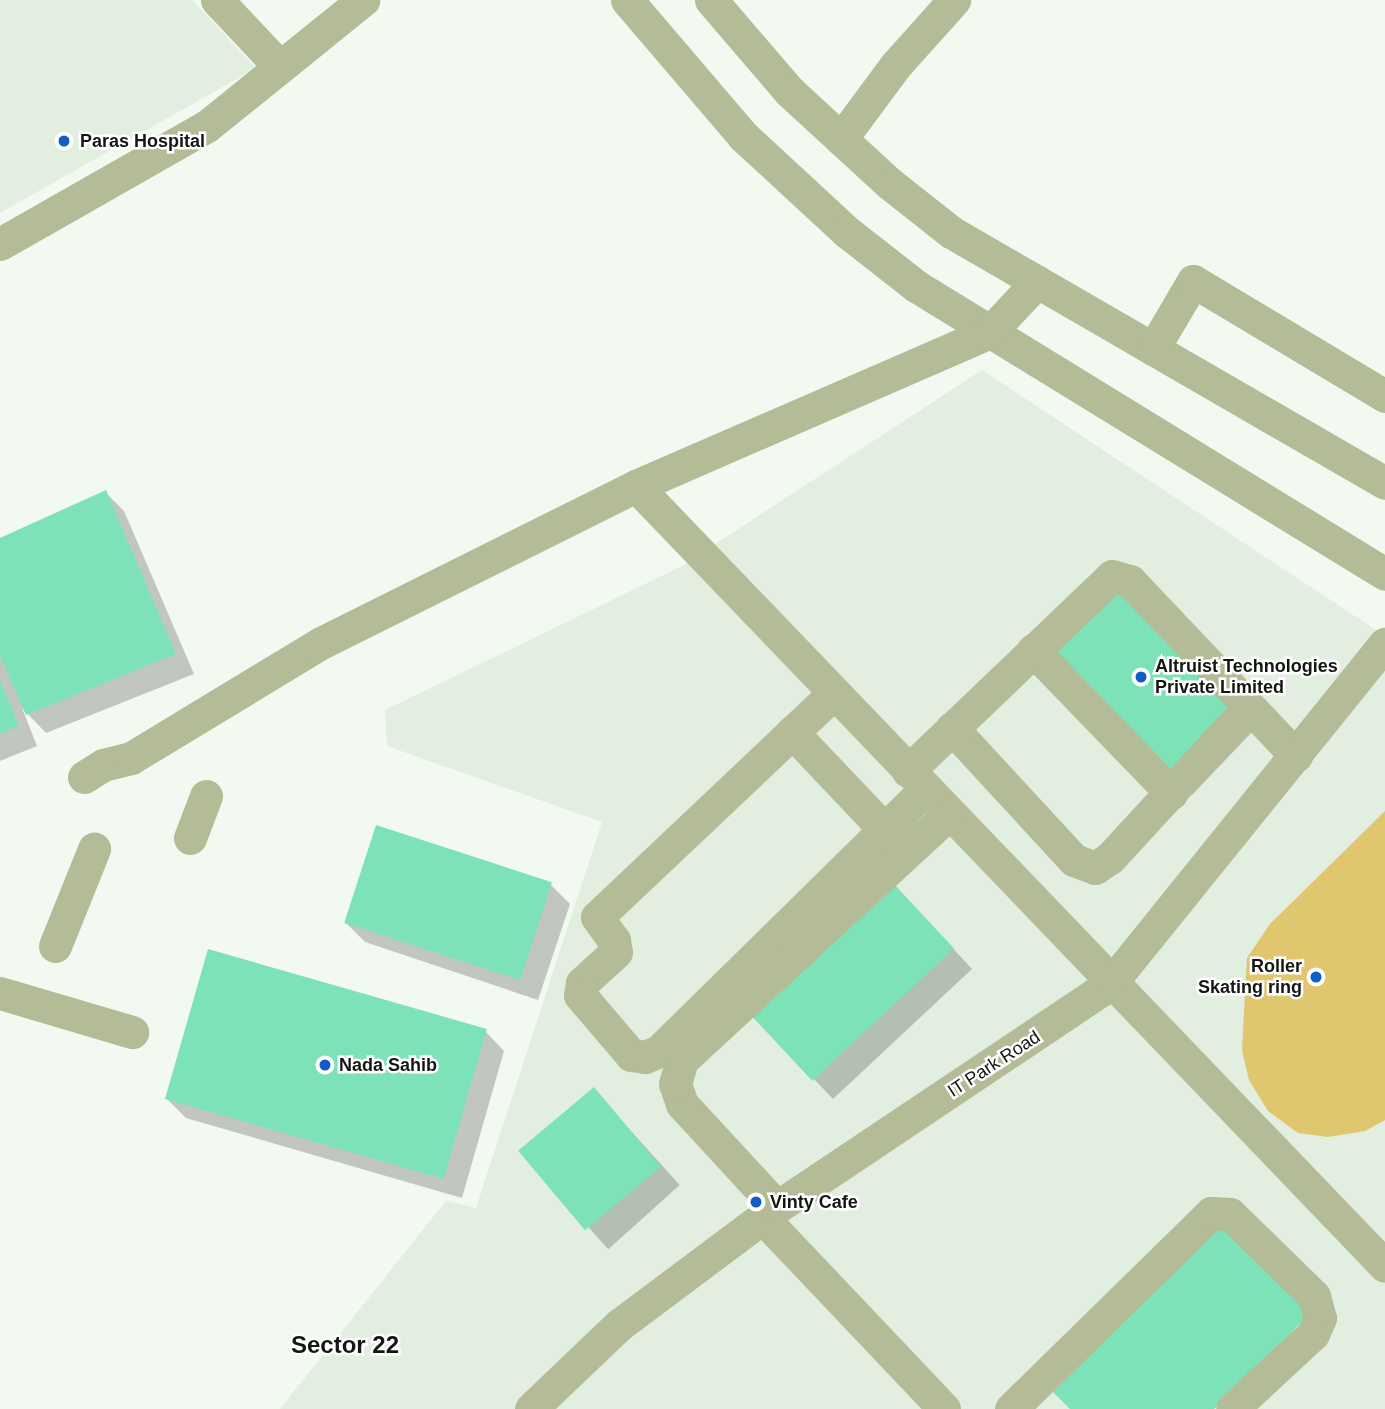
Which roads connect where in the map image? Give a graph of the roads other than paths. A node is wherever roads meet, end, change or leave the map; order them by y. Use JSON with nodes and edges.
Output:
{"nodes":[{"id":1,"x":217,"y":0,"type":"edge"},
{"id":2,"x":363,"y":0,"type":"edge"},
{"id":3,"x":627,"y":0,"type":"edge"},
{"id":4,"x":711,"y":0,"type":"edge"},
{"id":5,"x":954,"y":0,"type":"edge"},
{"id":6,"x":279,"y":67,"type":"junction"},
{"id":7,"x":841,"y":139,"type":"junction"},
{"id":8,"x":0,"y":244,"type":"edge"},
{"id":9,"x":1037,"y":282,"type":"junction"},
{"id":10,"x":990,"y":332,"type":"junction"},
{"id":11,"x":1153,"y":349,"type":"junction"},
{"id":12,"x":1385,"y":396,"type":"edge"},
{"id":13,"x":1385,"y":483,"type":"edge"},
{"id":14,"x":636,"y":486,"type":"junction"},
{"id":15,"x":1385,"y":575,"type":"edge"},
{"id":16,"x":1385,"y":644,"type":"edge"},
{"id":17,"x":1033,"y":650,"type":"junction"},
{"id":18,"x":834,"y":693,"type":"junction"},
{"id":19,"x":1249,"y":708,"type":"junction"},
{"id":20,"x":952,"y":728,"type":"junction"},
{"id":21,"x":792,"y":732,"type":"junction"},
{"id":22,"x":1296,"y":756,"type":"junction"},
{"id":23,"x":84,"y":777,"type":"dead end"},
{"id":24,"x":917,"y":780,"type":"junction"},
{"id":25,"x":1171,"y":793,"type":"junction"},
{"id":26,"x":206,"y":796,"type":"dead end"},
{"id":27,"x":949,"y":814,"type":"junction"},
{"id":28,"x":886,"y":831,"type":"junction"},
{"id":29,"x":190,"y":838,"type":"dead end"},
{"id":30,"x":94,"y":849,"type":"dead end"},
{"id":31,"x":55,"y":946,"type":"dead end"},
{"id":32,"x":1111,"y":983,"type":"junction"},
{"id":33,"x":0,"y":993,"type":"edge"},
{"id":34,"x":132,"y":1032,"type":"dead end"},
{"id":35,"x":770,"y":1212,"type":"junction"},
{"id":36,"x":1385,"y":1266,"type":"edge"},
{"id":37,"x":531,"y":1409,"type":"edge"},
{"id":38,"x":944,"y":1409,"type":"edge"},
{"id":39,"x":1011,"y":1409,"type":"edge"},
{"id":40,"x":1232,"y":1409,"type":"edge"}],
"edges":[{"from":1,"to":6,"type":"street"},
{"from":2,"to":6,"type":"street"},
{"from":3,"to":10,"type":"street"},
{"from":4,"to":7,"type":"street"},
{"from":5,"to":7,"type":"street"},
{"from":6,"to":8,"type":"street"},
{"from":7,"to":9,"type":"street"},
{"from":9,"to":10,"type":"street"},
{"from":9,"to":11,"type":"street"},
{"from":10,"to":14,"type":"street"},
{"from":10,"to":15,"type":"street"},
{"from":11,"to":12,"type":"street"},
{"from":11,"to":13,"type":"street"},
{"from":14,"to":18,"type":"street"},
{"from":14,"to":23,"type":"street"},
{"from":16,"to":22,"type":"street","name":"IT Park Road"},
{"from":17,"to":19,"type":"street"},
{"from":17,"to":20,"type":"street"},
{"from":17,"to":25,"type":"street"},
{"from":18,"to":21,"type":"street"},
{"from":18,"to":24,"type":"street"},
{"from":19,"to":22,"type":"street"},
{"from":19,"to":25,"type":"street"},
{"from":20,"to":24,"type":"street"},
{"from":20,"to":25,"type":"street"},
{"from":21,"to":28,"type":"street"},
{"from":21,"to":28,"type":"street"},
{"from":22,"to":32,"type":"street","name":"IT Park Road"},
{"from":24,"to":27,"type":"street"},
{"from":24,"to":28,"type":"street"},
{"from":26,"to":29,"type":"street"},
{"from":27,"to":32,"type":"street"},
{"from":27,"to":35,"type":"street"},
{"from":30,"to":31,"type":"street"},
{"from":32,"to":35,"type":"street","name":"IT Park Road"},
{"from":32,"to":36,"type":"street"},
{"from":33,"to":34,"type":"street"},
{"from":35,"to":37,"type":"street","name":"IT Park Road"},
{"from":35,"to":38,"type":"street"},
{"from":39,"to":40,"type":"street"}]}
